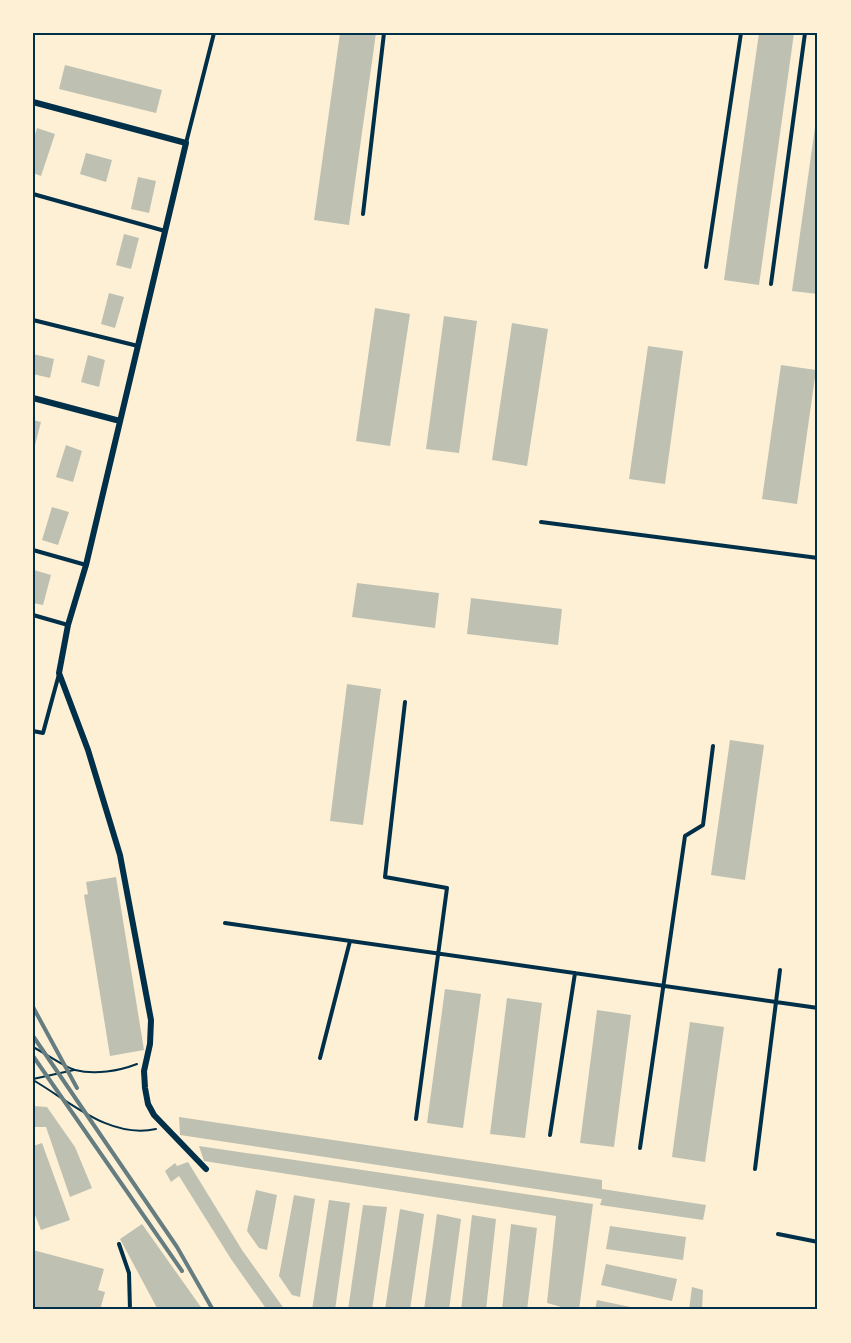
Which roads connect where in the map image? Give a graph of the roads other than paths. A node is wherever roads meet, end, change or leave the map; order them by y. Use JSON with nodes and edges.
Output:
{"nodes":[{"id":1,"x":214,"y":33,"type":"edge"},
{"id":2,"x":384,"y":33,"type":"edge"},
{"id":3,"x":741,"y":33,"type":"edge"},
{"id":4,"x":805,"y":33,"type":"edge"},
{"id":5,"x":33,"y":102,"type":"edge"},
{"id":6,"x":186,"y":143,"type":"junction"},
{"id":7,"x":33,"y":194,"type":"edge"},
{"id":8,"x":363,"y":214,"type":"dead end"},
{"id":9,"x":166,"y":231,"type":"junction"},
{"id":10,"x":706,"y":267,"type":"dead end"},
{"id":11,"x":771,"y":284,"type":"dead end"},
{"id":12,"x":33,"y":320,"type":"edge"},
{"id":13,"x":138,"y":346,"type":"junction"},
{"id":14,"x":33,"y":398,"type":"edge"},
{"id":15,"x":120,"y":421,"type":"junction"},
{"id":16,"x":541,"y":522,"type":"dead end"},
{"id":17,"x":33,"y":550,"type":"edge"},
{"id":18,"x":818,"y":558,"type":"edge"},
{"id":19,"x":86,"y":565,"type":"junction"},
{"id":20,"x":33,"y":615,"type":"edge"},
{"id":21,"x":68,"y":625,"type":"junction"},
{"id":22,"x":59,"y":673,"type":"junction"},
{"id":23,"x":405,"y":702,"type":"dead end"},
{"id":24,"x":33,"y":731,"type":"edge"},
{"id":25,"x":712,"y":746,"type":"dead end"},
{"id":26,"x":225,"y":923,"type":"dead end"},
{"id":27,"x":350,"y":941,"type":"junction"},
{"id":28,"x":439,"y":953,"type":"junction"},
{"id":29,"x":780,"y":970,"type":"dead end"},
{"id":30,"x":575,"y":973,"type":"junction"},
{"id":31,"x":664,"y":987,"type":"junction"},
{"id":32,"x":776,"y":1002,"type":"junction"},
{"id":33,"x":818,"y":1008,"type":"edge"},
{"id":34,"x":320,"y":1058,"type":"dead end"},
{"id":35,"x":416,"y":1119,"type":"dead end"},
{"id":36,"x":550,"y":1136,"type":"dead end"},
{"id":37,"x":640,"y":1148,"type":"dead end"},
{"id":38,"x":755,"y":1169,"type":"dead end"},
{"id":39,"x":206,"y":1170,"type":"dead end"},
{"id":40,"x":778,"y":1234,"type":"dead end"},
{"id":41,"x":818,"y":1242,"type":"edge"},
{"id":42,"x":119,"y":1244,"type":"dead end"},
{"id":43,"x":130,"y":1310,"type":"edge"}],
"edges":[{"from":1,"to":6,"type":"lane"},
{"from":2,"to":8,"type":"lane"},
{"from":3,"to":10,"type":"lane"},
{"from":4,"to":11,"type":"lane"},
{"from":5,"to":6,"type":"street"},
{"from":6,"to":9,"type":"street"},
{"from":7,"to":9,"type":"lane"},
{"from":9,"to":13,"type":"street"},
{"from":12,"to":13,"type":"lane"},
{"from":13,"to":15,"type":"street"},
{"from":14,"to":15,"type":"street"},
{"from":15,"to":19,"type":"street"},
{"from":16,"to":18,"type":"lane"},
{"from":17,"to":19,"type":"lane"},
{"from":19,"to":21,"type":"street"},
{"from":20,"to":21,"type":"lane"},
{"from":21,"to":22,"type":"street"},
{"from":22,"to":24,"type":"lane"},
{"from":22,"to":39,"type":"street"},
{"from":23,"to":28,"type":"lane"},
{"from":25,"to":31,"type":"lane"},
{"from":26,"to":27,"type":"lane"},
{"from":27,"to":28,"type":"lane"},
{"from":27,"to":34,"type":"lane"},
{"from":28,"to":30,"type":"lane"},
{"from":28,"to":35,"type":"lane"},
{"from":29,"to":32,"type":"lane"},
{"from":30,"to":31,"type":"lane"},
{"from":30,"to":36,"type":"lane"},
{"from":31,"to":32,"type":"lane"},
{"from":31,"to":37,"type":"lane"},
{"from":32,"to":33,"type":"lane"},
{"from":32,"to":38,"type":"lane"},
{"from":40,"to":41,"type":"lane"},
{"from":42,"to":43,"type":"lane"}]}
